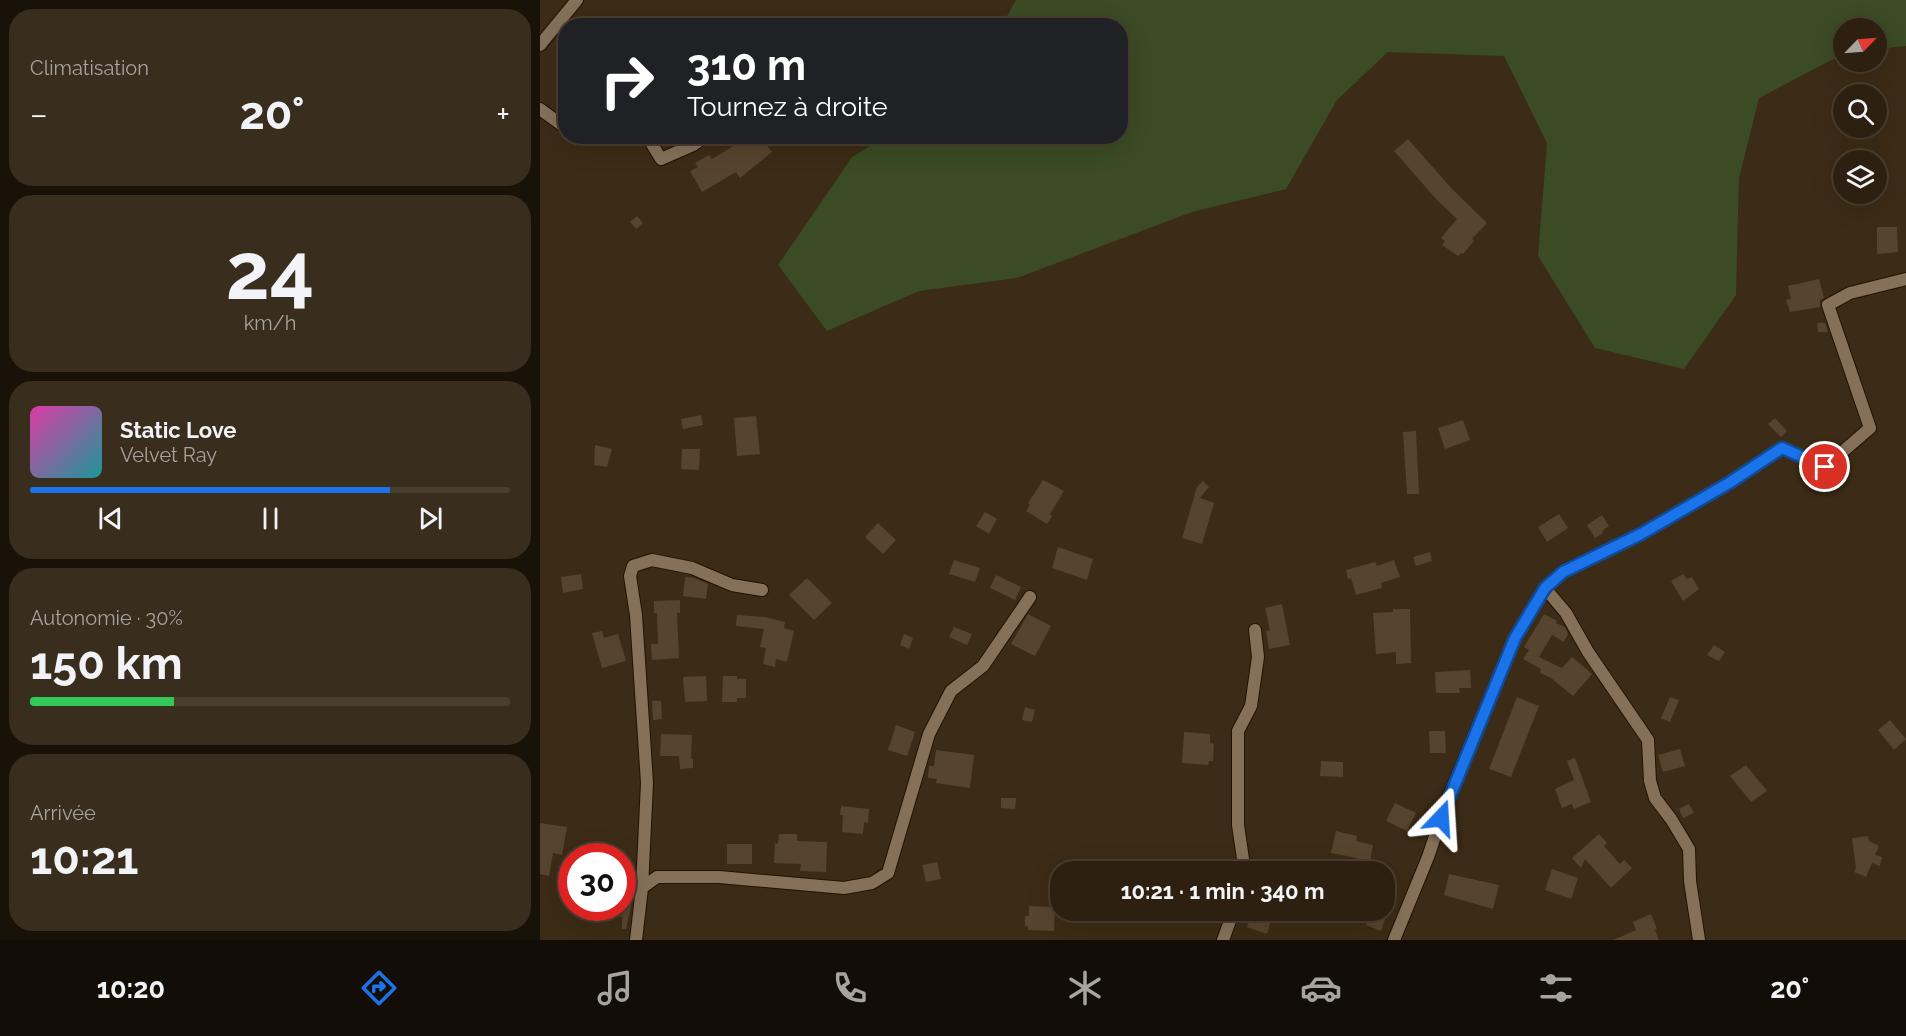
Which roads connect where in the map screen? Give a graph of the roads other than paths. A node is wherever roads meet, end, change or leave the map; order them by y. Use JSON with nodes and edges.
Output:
{"nodes":[{"id":1,"x":577,"y":0,"type":"edge"},
{"id":2,"x":562,"y":18,"type":"edge"},
{"id":3,"x":558,"y":23,"type":"edge"},
{"id":4,"x":540,"y":45,"type":"edge"},
{"id":5,"x":540,"y":109,"type":"edge"},
{"id":6,"x":558,"y":122,"type":"edge"},
{"id":7,"x":652,"y":144,"type":"edge"},
{"id":8,"x":694,"y":144,"type":"edge"},
{"id":9,"x":1906,"y":279,"type":"edge"},
{"id":10,"x":1545,"y":588,"type":"junction"},
{"id":11,"x":762,"y":590,"type":"dead end"},
{"id":12,"x":1030,"y":597,"type":"dead end"},
{"id":13,"x":1255,"y":630,"type":"dead end"},
{"id":14,"x":1243,"y":861,"type":"edge"},
{"id":15,"x":642,"y":888,"type":"junction"},
{"id":16,"x":1230,"y":921,"type":"edge"},
{"id":17,"x":636,"y":940,"type":"edge"},
{"id":18,"x":1223,"y":940,"type":"edge"},
{"id":19,"x":1394,"y":940,"type":"edge"},
{"id":20,"x":1699,"y":940,"type":"edge"}],
"edges":[{"from":1,"to":2,"type":"street"},
{"from":3,"to":4,"type":"street"},
{"from":5,"to":6,"type":"street"},
{"from":7,"to":8,"type":"street"},
{"from":9,"to":10,"type":"street"},
{"from":10,"to":19,"type":"street"},
{"from":10,"to":20,"type":"street"},
{"from":11,"to":15,"type":"street"},
{"from":12,"to":15,"type":"street"},
{"from":13,"to":14,"type":"street"},
{"from":15,"to":17,"type":"street"},
{"from":16,"to":18,"type":"street"}]}
